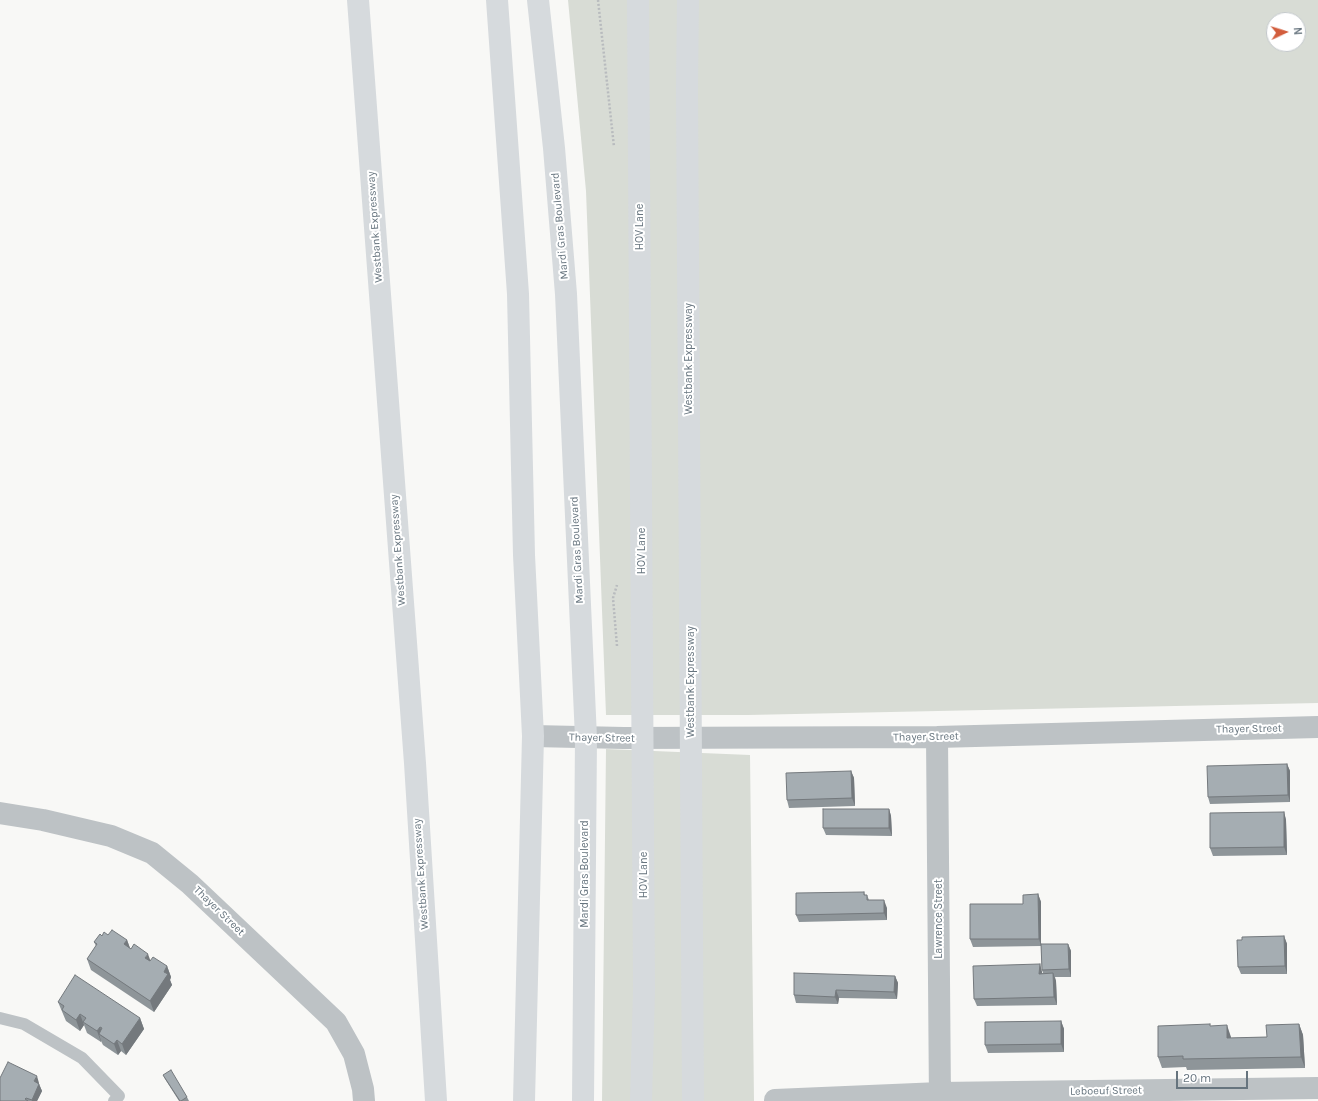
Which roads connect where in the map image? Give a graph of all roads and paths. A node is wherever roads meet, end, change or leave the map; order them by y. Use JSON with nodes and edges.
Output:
{"nodes":[{"id":1,"x":358,"y":0,"type":"edge"},
{"id":2,"x":497,"y":0,"type":"edge"},
{"id":3,"x":538,"y":0,"type":"edge"},
{"id":4,"x":638,"y":0,"type":"edge"},
{"id":5,"x":688,"y":0,"type":"edge"},
{"id":6,"x":1318,"y":727,"type":"edge"},
{"id":7,"x":533,"y":736,"type":"junction"},
{"id":8,"x":937,"y":737,"type":"junction"},
{"id":9,"x":586,"y":738,"type":"junction"},
{"id":10,"x":0,"y":813,"type":"edge"},
{"id":11,"x":0,"y":1018,"type":"edge"},
{"id":12,"x":1318,"y":1088,"type":"edge"},
{"id":13,"x":940,"y":1097,"type":"edge"},
{"id":14,"x":775,"y":1100,"type":"edge"},
{"id":15,"x":114,"y":1101,"type":"edge"},
{"id":16,"x":364,"y":1101,"type":"edge"},
{"id":17,"x":436,"y":1101,"type":"edge"},
{"id":18,"x":524,"y":1101,"type":"edge"},
{"id":19,"x":583,"y":1101,"type":"edge"},
{"id":20,"x":642,"y":1101,"type":"edge"},
{"id":21,"x":693,"y":1101,"type":"edge"}],
"edges":[{"from":1,"to":17,"type":"main road","name":"Westbank Expressway"},
{"from":2,"to":7,"type":"main road"},
{"from":3,"to":9,"type":"main road","name":"Mardi Gras Boulevard"},
{"from":4,"to":20,"type":"main road","name":"HOV Lane"},
{"from":5,"to":21,"type":"main road","name":"Westbank Expressway"},
{"from":6,"to":8,"type":"street","name":"Thayer Street"},
{"from":7,"to":9,"type":"street","name":"Thayer Street"},
{"from":7,"to":18,"type":"main road"},
{"from":8,"to":9,"type":"street","name":"Thayer Street"},
{"from":8,"to":13,"type":"street","name":"Lawrence Street"},
{"from":9,"to":19,"type":"main road","name":"Mardi Gras Boulevard"},
{"from":10,"to":16,"type":"street","name":"Thayer Street"},
{"from":11,"to":15,"type":"lane"},
{"from":12,"to":13,"type":"street","name":"Leboeuf Street"},
{"from":13,"to":14,"type":"street","name":"Leboeuf Street"}]}
